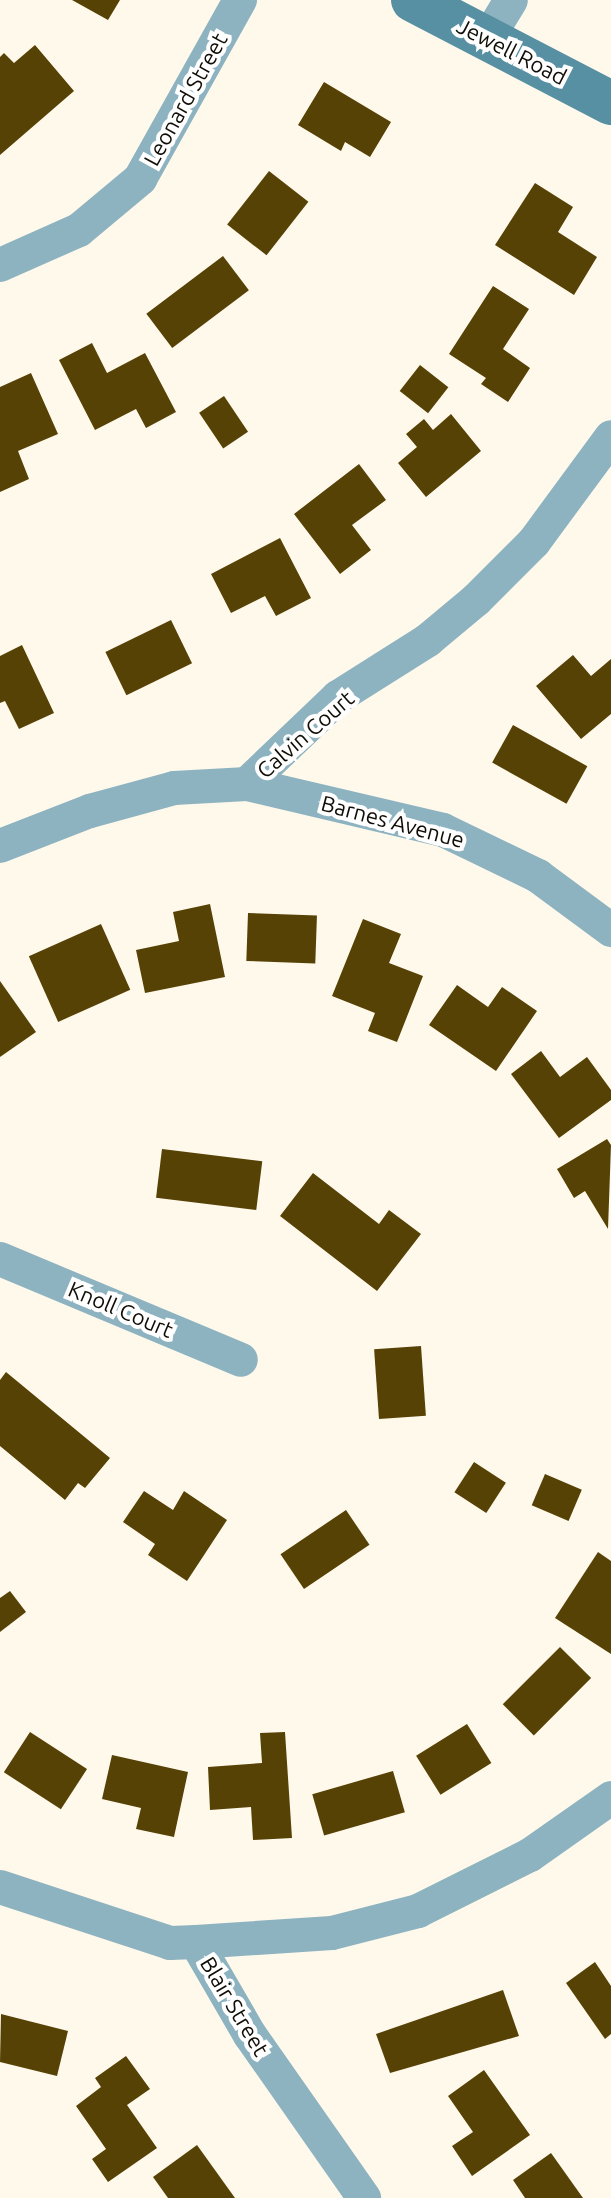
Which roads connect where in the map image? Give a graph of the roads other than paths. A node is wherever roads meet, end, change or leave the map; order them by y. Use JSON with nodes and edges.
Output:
{"nodes":[{"id":1,"x":240,"y":0,"type":"edge"},
{"id":2,"x":413,"y":0,"type":"edge"},
{"id":3,"x":511,"y":0,"type":"edge"},
{"id":4,"x":488,"y":38,"type":"junction"},
{"id":5,"x":611,"y":103,"type":"edge"},
{"id":6,"x":0,"y":265,"type":"edge"},
{"id":7,"x":611,"y":437,"type":"edge"},
{"id":8,"x":247,"y":784,"type":"junction"},
{"id":9,"x":0,"y":846,"type":"edge"},
{"id":10,"x":611,"y":930,"type":"edge"},
{"id":11,"x":0,"y":1259,"type":"edge"},
{"id":12,"x":241,"y":1360,"type":"dead end"},
{"id":13,"x":611,"y":1798,"type":"edge"},
{"id":14,"x":0,"y":1887,"type":"edge"},
{"id":15,"x":196,"y":1942,"type":"junction"},
{"id":16,"x":364,"y":2198,"type":"edge"}],
"edges":[{"from":1,"to":6,"type":"street","name":"Leonard Street"},
{"from":2,"to":4,"type":"street","name":"Jewell Road"},
{"from":3,"to":4,"type":"street"},
{"from":4,"to":5,"type":"street","name":"Jewell Road"},
{"from":7,"to":8,"type":"street","name":"Calvin Court"},
{"from":8,"to":9,"type":"street","name":"Calvin Court"},
{"from":8,"to":10,"type":"street","name":"Barnes Avenue"},
{"from":11,"to":12,"type":"street","name":"Knoll Court"},
{"from":13,"to":15,"type":"street"},
{"from":14,"to":15,"type":"street","name":"Blair Street"},
{"from":15,"to":16,"type":"street","name":"Blair Street"}]}
